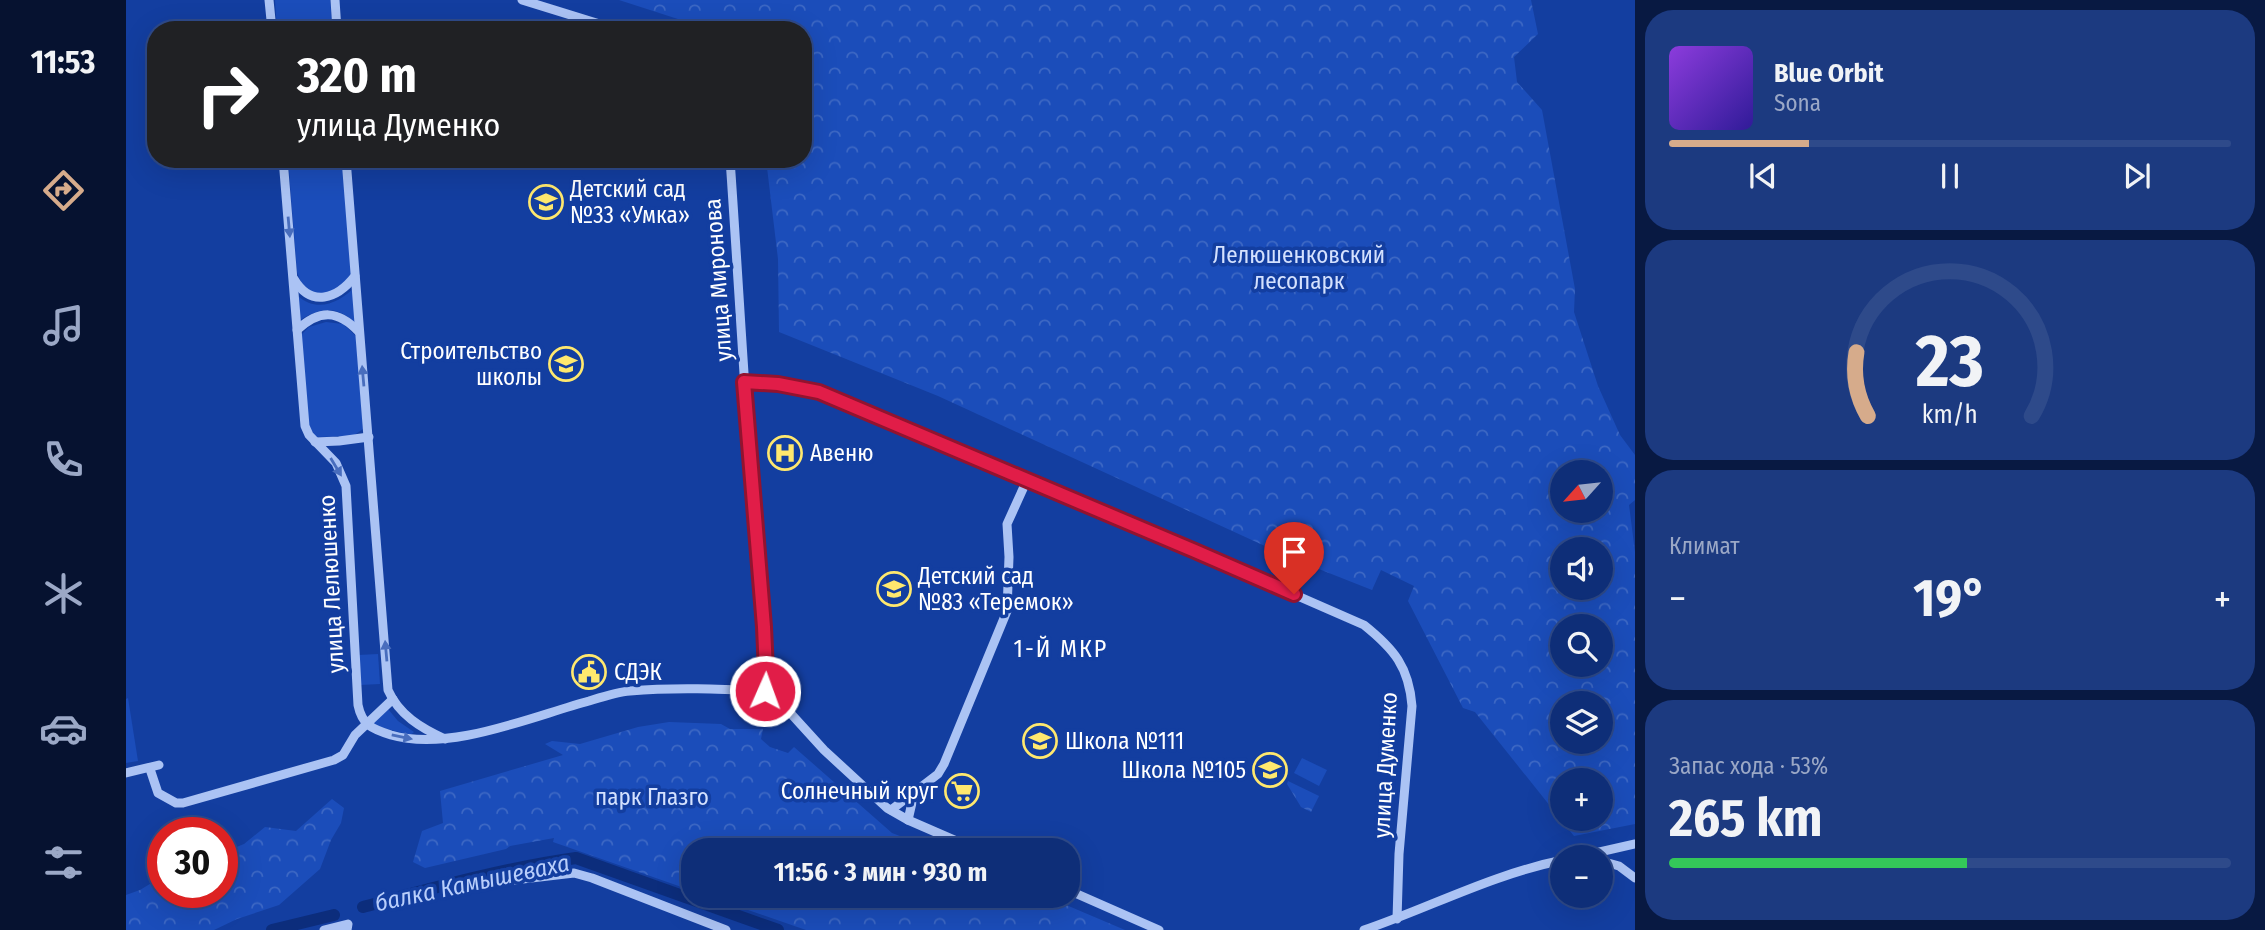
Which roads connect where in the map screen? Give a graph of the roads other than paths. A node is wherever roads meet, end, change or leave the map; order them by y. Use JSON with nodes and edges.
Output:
{"nodes":[{"id":1,"x":269,"y":0,"type":"edge"},
{"id":2,"x":335,"y":0,"type":"edge"},
{"id":3,"x":522,"y":0,"type":"edge"},
{"id":4,"x":271,"y":21,"type":"edge"},
{"id":5,"x":336,"y":21,"type":"edge"},
{"id":6,"x":590,"y":21,"type":"edge"},
{"id":7,"x":284,"y":168,"type":"edge"},
{"id":8,"x":347,"y":168,"type":"edge"},
{"id":9,"x":731,"y":168,"type":"edge"},
{"id":10,"x":355,"y":276,"type":"junction"},
{"id":11,"x":293,"y":278,"type":"junction"},
{"id":12,"x":297,"y":330,"type":"junction"},
{"id":13,"x":359,"y":332,"type":"junction"},
{"id":14,"x":744,"y":382,"type":"junction"},
{"id":15,"x":369,"y":438,"type":"junction"},
{"id":16,"x":314,"y":442,"type":"junction"},
{"id":17,"x":1027,"y":480,"type":"junction"},
{"id":18,"x":765,"y":691,"type":"junction"},
{"id":19,"x":393,"y":699,"type":"junction"},
{"id":20,"x":365,"y":724,"type":"junction"},
{"id":21,"x":447,"y":739,"type":"junction"},
{"id":22,"x":126,"y":772,"type":"edge"},
{"id":23,"x":914,"y":794,"type":"junction"},
{"id":24,"x":891,"y":810,"type":"junction"},
{"id":25,"x":908,"y":820,"type":"junction"},
{"id":26,"x":949,"y":838,"type":"edge"},
{"id":27,"x":1635,"y":844,"type":"edge"},
{"id":28,"x":1613,"y":849,"type":"edge"},
{"id":29,"x":1550,"y":862,"type":"edge"},
{"id":30,"x":1613,"y":864,"type":"edge"},
{"id":31,"x":1635,"y":878,"type":"edge"},
{"id":32,"x":514,"y":880,"type":"dead end"},
{"id":33,"x":1080,"y":895,"type":"edge"},
{"id":34,"x":1397,"y":919,"type":"junction"},
{"id":35,"x":324,"y":930,"type":"edge"},
{"id":36,"x":347,"y":930,"type":"edge"},
{"id":37,"x":726,"y":930,"type":"edge"},
{"id":38,"x":1159,"y":930,"type":"edge"},
{"id":39,"x":1364,"y":930,"type":"edge"}],
"edges":[{"from":1,"to":4,"type":"street"},
{"from":2,"to":5,"type":"street"},
{"from":3,"to":6,"type":"street"},
{"from":7,"to":11,"type":"street","name":"улица Лелюшенко","one_way":true},
{"from":8,"to":10,"type":"street","name":"улица Лелюшенко"},
{"from":9,"to":14,"type":"street","name":"улица Миронова"},
{"from":10,"to":11,"type":"street"},
{"from":10,"to":13,"type":"street","name":"улица Лелюшенко"},
{"from":11,"to":12,"type":"street","name":"улица Лелюшенко"},
{"from":12,"to":13,"type":"street"},
{"from":12,"to":16,"type":"street","name":"улица Лелюшенко"},
{"from":15,"to":13,"type":"street","name":"улица Лелюшенко","one_way":true},
{"from":14,"to":17,"type":"street","name":"улица Думенко"},
{"from":14,"to":18,"type":"street","name":"улица Миронова"},
{"from":15,"to":16,"type":"street"},
{"from":19,"to":15,"type":"street","name":"улица Лелюшенко","one_way":true},
{"from":16,"to":20,"type":"street","name":"улица Лелюшенко","one_way":true},
{"from":17,"to":23,"type":"street"},
{"from":17,"to":34,"type":"street","name":"улица Думенко"},
{"from":18,"to":21,"type":"street"},
{"from":18,"to":24,"type":"street"},
{"from":19,"to":20,"type":"street"},
{"from":19,"to":21,"type":"street"},
{"from":20,"to":21,"type":"street","one_way":true},
{"from":20,"to":22,"type":"street"},
{"from":23,"to":24,"type":"street"},
{"from":23,"to":25,"type":"street"},
{"from":24,"to":25,"type":"street"},
{"from":25,"to":26,"type":"street"},
{"from":27,"to":28,"type":"street"},
{"from":29,"to":34,"type":"street"},
{"from":30,"to":31,"type":"street"},
{"from":32,"to":37,"type":"street"},
{"from":33,"to":38,"type":"street"},
{"from":34,"to":39,"type":"street"},
{"from":35,"to":36,"type":"street"}]}
